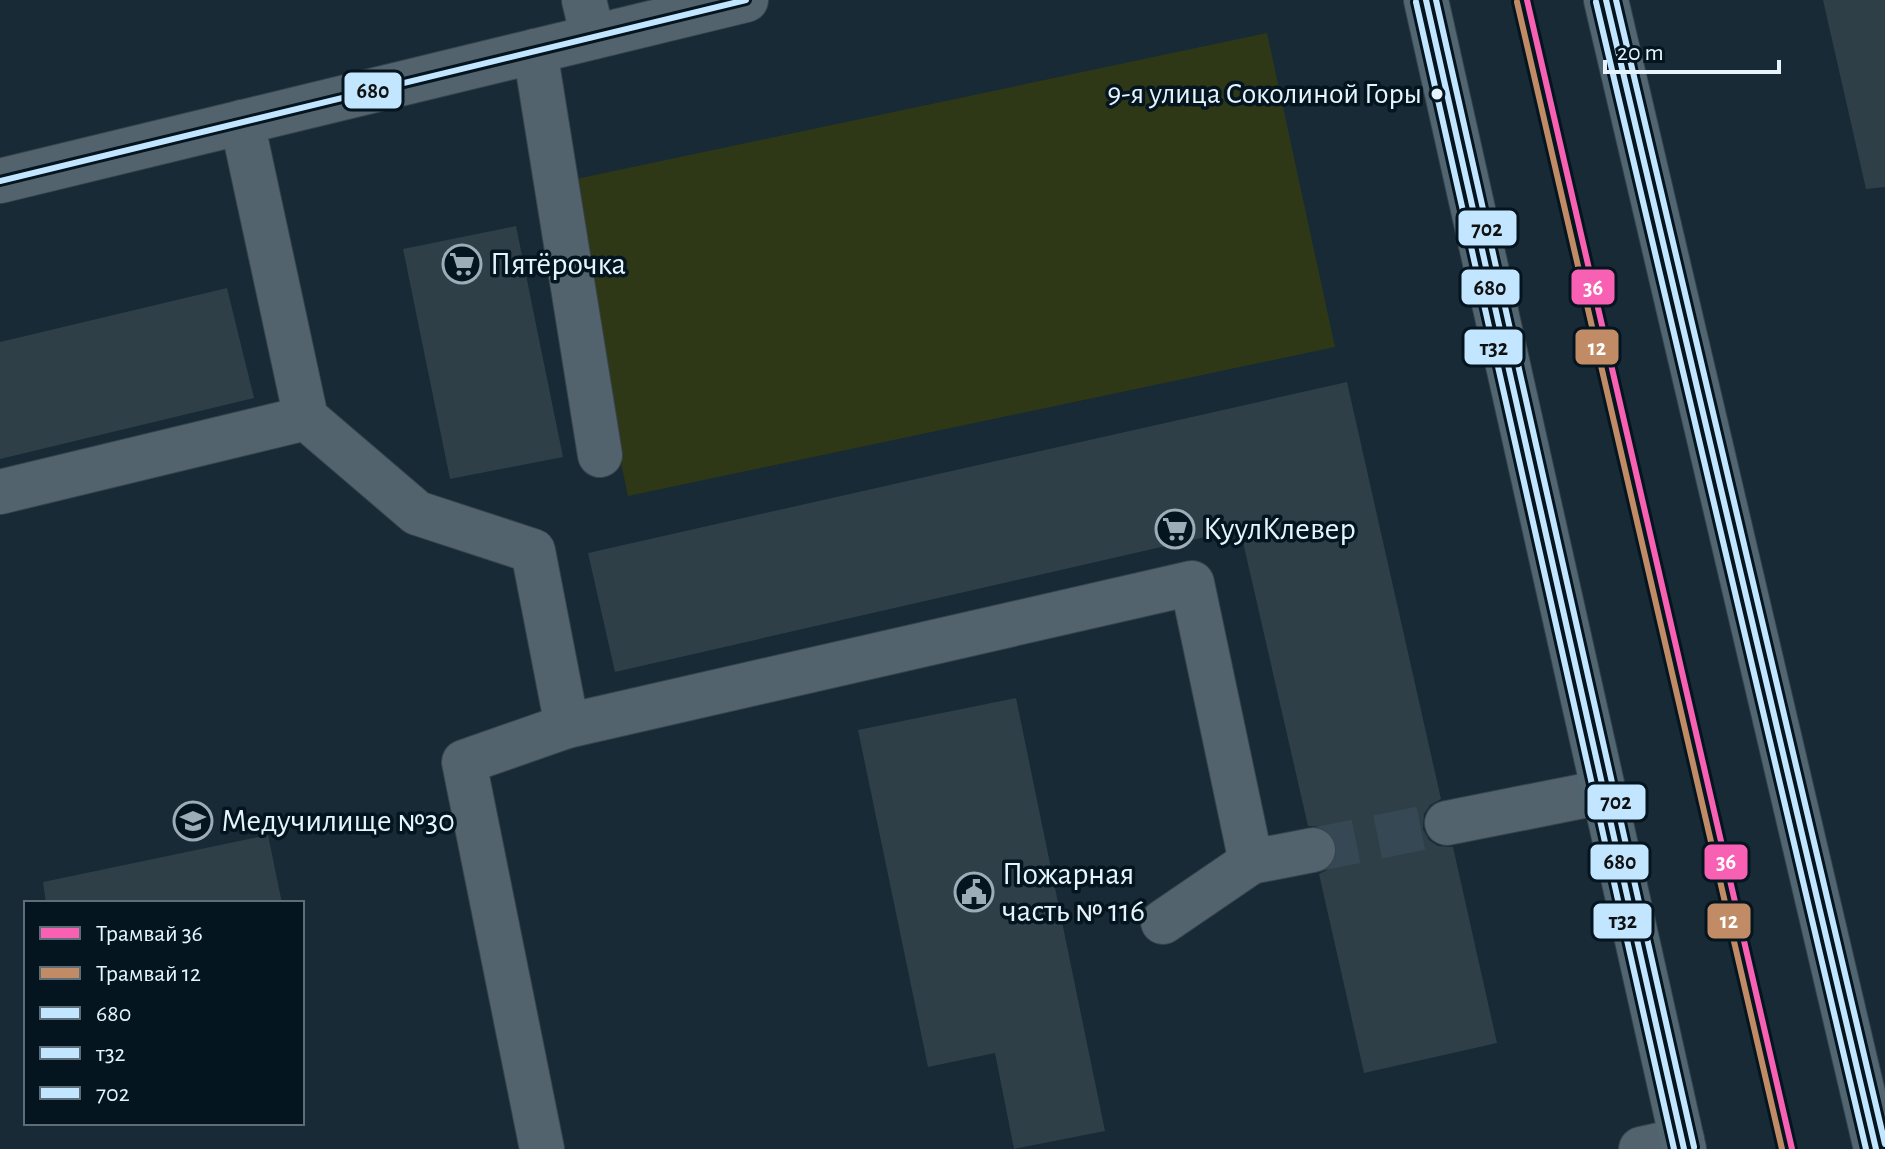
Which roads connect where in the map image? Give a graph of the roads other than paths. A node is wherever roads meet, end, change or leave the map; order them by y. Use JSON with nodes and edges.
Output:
{"nodes":[{"id":1,"x":746,"y":0,"type":"edge"},
{"id":2,"x":1426,"y":0,"type":"edge"},
{"id":3,"x":1606,"y":0,"type":"edge"},
{"id":4,"x":667,"y":9,"type":"edge"},
{"id":5,"x":589,"y":18,"type":"edge"},
{"id":6,"x":535,"y":51,"type":"junction"},
{"id":7,"x":242,"y":122,"type":"junction"},
{"id":8,"x":0,"y":181,"type":"edge"},
{"id":9,"x":306,"y":418,"type":"junction"},
{"id":10,"x":600,"y":455,"type":"dead end"},
{"id":11,"x":0,"y":492,"type":"edge"},
{"id":12,"x":567,"y":726,"type":"junction"},
{"id":13,"x":1603,"y":792,"type":"junction"},
{"id":14,"x":1447,"y":823,"type":"tunnel mouth"},
{"id":15,"x":1313,"y":850,"type":"tunnel mouth"},
{"id":16,"x":1251,"y":862,"type":"junction"},
{"id":17,"x":1163,"y":922,"type":"dead end"},
{"id":18,"x":1669,"y":1146,"type":"edge"},
{"id":19,"x":542,"y":1149,"type":"edge"},
{"id":20,"x":1876,"y":1149,"type":"edge"}],
"edges":[{"from":1,"to":4,"type":"street"},
{"from":2,"to":13,"type":"main road"},
{"from":3,"to":20,"type":"main road"},
{"from":4,"to":5,"type":"street"},
{"from":5,"to":6,"type":"street"},
{"from":6,"to":7,"type":"street"},
{"from":6,"to":10,"type":"street"},
{"from":7,"to":8,"type":"street"},
{"from":7,"to":9,"type":"street"},
{"from":9,"to":11,"type":"street"},
{"from":9,"to":12,"type":"street"},
{"from":12,"to":16,"type":"street"},
{"from":12,"to":19,"type":"street"},
{"from":13,"to":14,"type":"street"},
{"from":13,"to":18,"type":"main road"},
{"from":15,"to":16,"type":"street"},
{"from":16,"to":17,"type":"street"}]}
